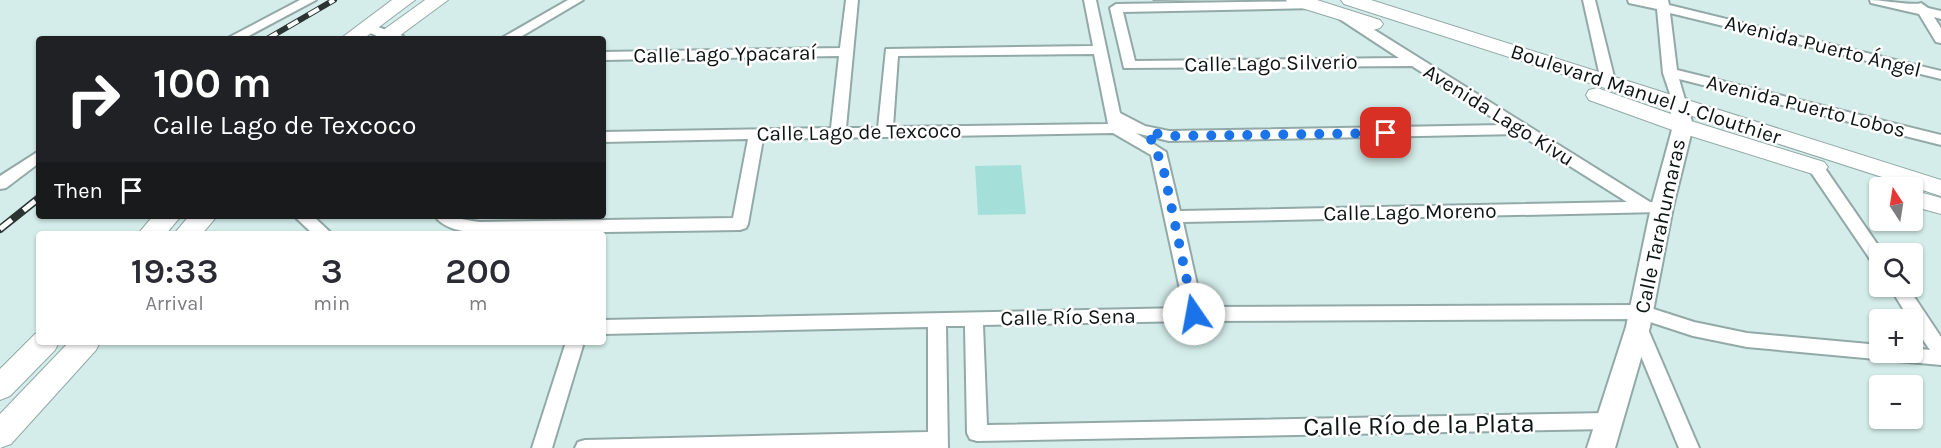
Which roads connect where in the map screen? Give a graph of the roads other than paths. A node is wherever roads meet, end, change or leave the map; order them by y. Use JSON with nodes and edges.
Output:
{"nodes":[{"id":1,"x":310,"y":0,"type":"edge"},
{"id":2,"x":405,"y":0,"type":"edge"},
{"id":3,"x":438,"y":0,"type":"edge"},
{"id":4,"x":577,"y":0,"type":"edge"},
{"id":5,"x":852,"y":0,"type":"edge"},
{"id":6,"x":1090,"y":0,"type":"edge"},
{"id":7,"x":1589,"y":0,"type":"edge"},
{"id":8,"x":1634,"y":0,"type":"edge"},
{"id":9,"x":1876,"y":0,"type":"edge"},
{"id":10,"x":1304,"y":2,"type":"edge"},
{"id":11,"x":1662,"y":3,"type":"edge"},
{"id":12,"x":1920,"y":6,"type":"edge"},
{"id":13,"x":1345,"y":7,"type":"edge"},
{"id":14,"x":1941,"y":15,"type":"edge"},
{"id":15,"x":383,"y":35,"type":"edge"},
{"id":16,"x":240,"y":36,"type":"edge"},
{"id":17,"x":512,"y":36,"type":"edge"},
{"id":18,"x":1941,"y":39,"type":"edge"},
{"id":19,"x":1101,"y":51,"type":"junction"},
{"id":20,"x":847,"y":52,"type":"junction"},
{"id":21,"x":606,"y":56,"type":"edge"},
{"id":22,"x":1414,"y":62,"type":"junction"},
{"id":23,"x":1670,"y":73,"type":"junction"},
{"id":24,"x":1941,"y":75,"type":"edge"},
{"id":25,"x":1608,"y":81,"type":"junction"},
{"id":26,"x":1681,"y":114,"type":"junction"},
{"id":27,"x":1114,"y":121,"type":"junction"},
{"id":28,"x":1519,"y":129,"type":"junction"},
{"id":29,"x":885,"y":132,"type":"junction"},
{"id":30,"x":1148,"y":132,"type":"junction"},
{"id":31,"x":838,"y":133,"type":"junction"},
{"id":32,"x":756,"y":134,"type":"junction"},
{"id":33,"x":606,"y":137,"type":"edge"},
{"id":34,"x":1941,"y":140,"type":"edge"},
{"id":35,"x":1158,"y":152,"type":"junction"},
{"id":36,"x":36,"y":158,"type":"edge"},
{"id":37,"x":1816,"y":168,"type":"junction"},
{"id":38,"x":0,"y":184,"type":"edge"},
{"id":39,"x":1869,"y":185,"type":"edge"},
{"id":40,"x":1941,"y":188,"type":"edge"},
{"id":41,"x":1923,"y":201,"type":"edge"},
{"id":42,"x":1941,"y":206,"type":"edge"},
{"id":43,"x":1654,"y":207,"type":"junction"},
{"id":44,"x":1173,"y":217,"type":"junction"},
{"id":45,"x":165,"y":219,"type":"edge"},
{"id":46,"x":201,"y":219,"type":"edge"},
{"id":47,"x":306,"y":219,"type":"edge"},
{"id":48,"x":449,"y":219,"type":"edge"},
{"id":49,"x":521,"y":222,"type":"edge"},
{"id":50,"x":154,"y":231,"type":"edge"},
{"id":51,"x":190,"y":231,"type":"edge"},
{"id":52,"x":320,"y":231,"type":"edge"},
{"id":53,"x":1869,"y":245,"type":"edge"},
{"id":54,"x":1904,"y":297,"type":"edge"},
{"id":55,"x":1194,"y":314,"type":"junction"},
{"id":56,"x":974,"y":318,"type":"junction"},
{"id":57,"x":937,"y":319,"type":"junction"},
{"id":58,"x":1640,"y":320,"type":"junction"},
{"id":59,"x":606,"y":327,"type":"edge"},
{"id":60,"x":42,"y":345,"type":"edge"},
{"id":61,"x":83,"y":345,"type":"edge"},
{"id":62,"x":574,"y":345,"type":"edge"},
{"id":63,"x":1869,"y":351,"type":"edge"},
{"id":64,"x":1941,"y":352,"type":"edge"},
{"id":65,"x":1923,"y":356,"type":"edge"},
{"id":66,"x":1941,"y":358,"type":"edge"},
{"id":67,"x":0,"y":388,"type":"edge"},
{"id":68,"x":1608,"y":420,"type":"junction"},
{"id":69,"x":0,"y":435,"type":"edge"},
{"id":70,"x":938,"y":444,"type":"edge"},
{"id":71,"x":542,"y":448,"type":"edge"},
{"id":72,"x":585,"y":448,"type":"edge"},
{"id":73,"x":1601,"y":448,"type":"edge"},
{"id":74,"x":1689,"y":448,"type":"edge"}],
"edges":[{"from":1,"to":16,"type":"street"},
{"from":2,"to":15,"type":"main road"},
{"from":3,"to":15,"type":"main road"},
{"from":4,"to":17,"type":"street"},
{"from":5,"to":20,"type":"street"},
{"from":6,"to":19,"type":"street"},
{"from":7,"to":25,"type":"street"},
{"from":8,"to":11,"type":"street","name":"Avenida Puerto Ángel"},
{"from":9,"to":12,"type":"street"},
{"from":10,"to":13,"type":"main road","name":"Boulevard Manuel J. Clouthier"},
{"from":10,"to":22,"type":"street","name":"Calle Lago Silverio"},
{"from":11,"to":23,"type":"street"},
{"from":11,"to":24,"type":"street","name":"Avenida Puerto Ángel"},
{"from":12,"to":14,"type":"street"},
{"from":12,"to":18,"type":"street"},
{"from":13,"to":22,"type":"street","name":"Avenida Lago Kivu"},
{"from":13,"to":25,"type":"main road","name":"Boulevard Manuel J. Clouthier"},
{"from":13,"to":26,"type":"main road","name":"Boulevard Manuel J. Clouthier"},
{"from":19,"to":27,"type":"street"},
{"from":19,"to":29,"type":"street"},
{"from":20,"to":21,"type":"street","name":"Calle Lago Ypacaraí"},
{"from":20,"to":31,"type":"street"},
{"from":22,"to":28,"type":"street","name":"Avenida Lago Kivu"},
{"from":23,"to":26,"type":"street"},
{"from":23,"to":34,"type":"street","name":"Avenida Puerto Lobos"},
{"from":25,"to":26,"type":"main road","name":"Boulevard Manuel J. Clouthier"},
{"from":26,"to":37,"type":"main road","name":"Boulevard Manuel J. Clouthier"},
{"from":26,"to":40,"type":"main road","name":"Boulevard Manuel J. Clouthier"},
{"from":26,"to":43,"type":"street","name":"Calle Tarahumaras"},
{"from":27,"to":29,"type":"street","name":"Calle Lago de Texcoco"},
{"from":27,"to":30,"type":"street","name":"Calle Lago de Texcoco"},
{"from":27,"to":35,"type":"street"},
{"from":28,"to":30,"type":"street","name":"Calle Lago de Texcoco"},
{"from":28,"to":43,"type":"street","name":"Avenida Lago Kivu"},
{"from":29,"to":31,"type":"street","name":"Calle Lago de Texcoco"},
{"from":30,"to":35,"type":"street"},
{"from":31,"to":32,"type":"street","name":"Calle Lago de Texcoco"},
{"from":32,"to":33,"type":"street","name":"Calle Lago de Texcoco"},
{"from":32,"to":49,"type":"street"},
{"from":35,"to":44,"type":"street"},
{"from":36,"to":38,"type":"street"},
{"from":37,"to":39,"type":"main road","name":"Boulevard Manuel J. Clouthier"},
{"from":37,"to":53,"type":"street"},
{"from":41,"to":42,"type":"main road"},
{"from":43,"to":44,"type":"street","name":"Calle Lago Moreno"},
{"from":43,"to":58,"type":"street","name":"Calle Tarahumaras"},
{"from":44,"to":55,"type":"street"},
{"from":45,"to":50,"type":"main road"},
{"from":46,"to":51,"type":"main road"},
{"from":47,"to":52,"type":"street"},
{"from":48,"to":49,"type":"street"},
{"from":54,"to":64,"type":"street"},
{"from":55,"to":56,"type":"street","name":"Calle Río Sena"},
{"from":55,"to":58,"type":"street","name":"Calle Río Sena"},
{"from":56,"to":57,"type":"street","name":"Calle Río Sena"},
{"from":56,"to":68,"type":"street","name":"Calle Río de la Plata"},
{"from":57,"to":59,"type":"street","name":"Calle Río Sena"},
{"from":57,"to":70,"type":"street"},
{"from":58,"to":63,"type":"street","name":"Calle Río Sena"},
{"from":58,"to":68,"type":"street","name":"Calle Tarahumaras"},
{"from":58,"to":74,"type":"street"},
{"from":60,"to":67,"type":"main road"},
{"from":61,"to":69,"type":"main road"},
{"from":62,"to":71,"type":"street"},
{"from":65,"to":66,"type":"street"},
{"from":68,"to":73,"type":"street","name":"Calle Tarahumaras"},
{"from":70,"to":72,"type":"street"}]}
